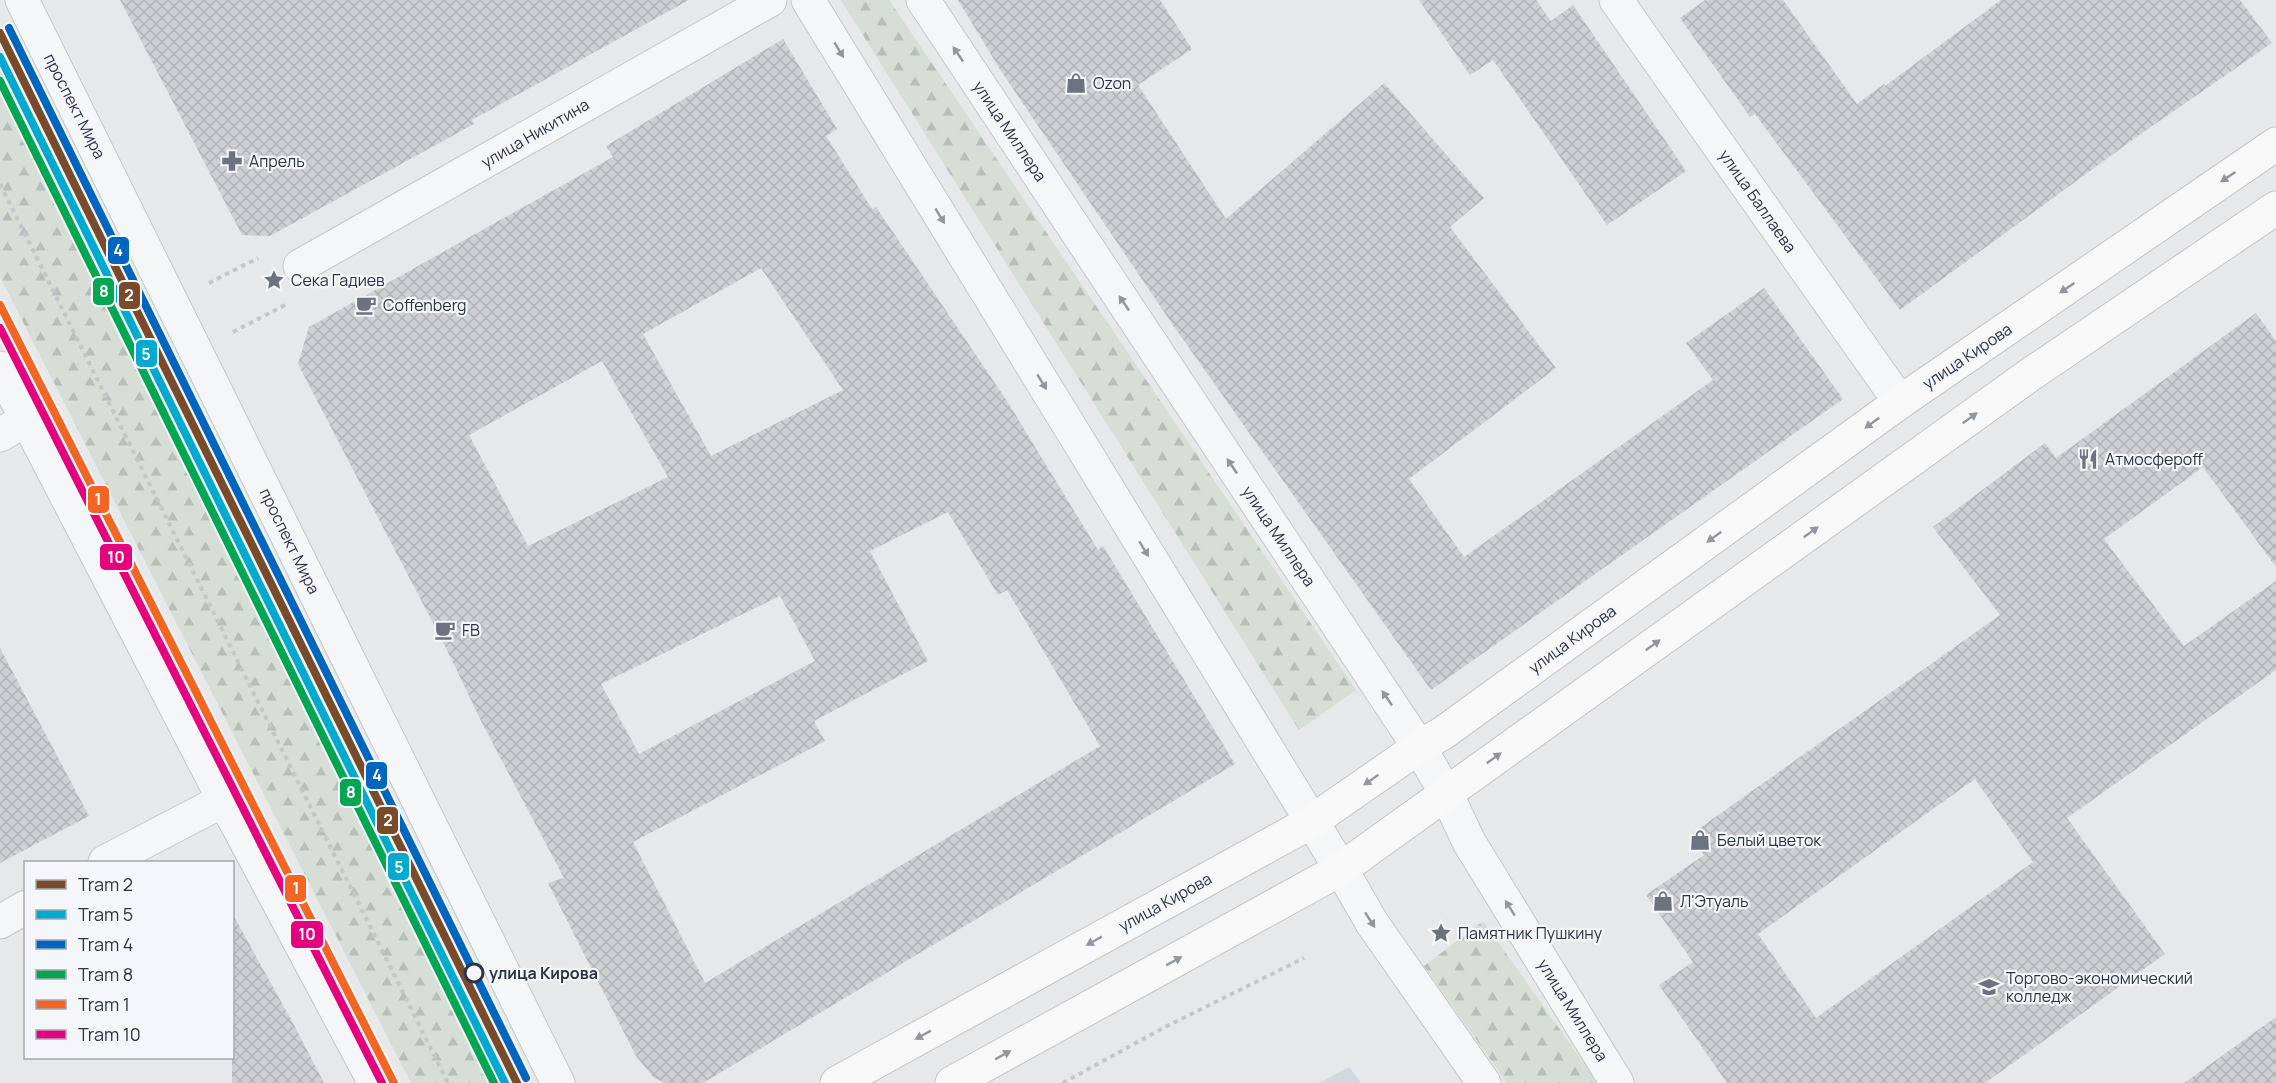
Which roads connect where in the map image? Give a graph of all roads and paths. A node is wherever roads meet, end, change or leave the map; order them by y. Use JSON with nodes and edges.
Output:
{"nodes":[{"id":1,"x":22,"y":0,"type":"edge"},
{"id":2,"x":770,"y":0,"type":"edge"},
{"id":3,"x":808,"y":0,"type":"edge"},
{"id":4,"x":922,"y":0,"type":"edge"},
{"id":5,"x":1616,"y":0,"type":"edge"},
{"id":6,"x":2276,"y":144,"type":"edge"},
{"id":7,"x":0,"y":184,"type":"edge"},
{"id":8,"x":2276,"y":208,"type":"edge"},
{"id":9,"x":300,"y":266,"type":"junction"},
{"id":10,"x":174,"y":302,"type":"junction"},
{"id":11,"x":198,"y":351,"type":"junction"},
{"id":12,"x":0,"y":368,"type":"edge"},
{"id":13,"x":1900,"y":402,"type":"junction"},
{"id":14,"x":14,"y":427,"type":"edge"},
{"id":15,"x":1419,"y":747,"type":"junction"},
{"id":16,"x":1446,"y":793,"type":"junction"},
{"id":17,"x":224,"y":800,"type":"junction"},
{"id":18,"x":1311,"y":822,"type":"junction"},
{"id":19,"x":107,"y":861,"type":"edge"},
{"id":20,"x":1341,"y":869,"type":"junction"},
{"id":21,"x":24,"y":908,"type":"edge"},
{"id":22,"x":0,"y":922,"type":"edge"},
{"id":23,"x":1304,"y":958,"type":"dead end"},
{"id":24,"x":375,"y":1083,"type":"edge"},
{"id":25,"x":448,"y":1083,"type":"edge"},
{"id":26,"x":558,"y":1083,"type":"edge"},
{"id":27,"x":837,"y":1083,"type":"edge"},
{"id":28,"x":952,"y":1083,"type":"edge"},
{"id":29,"x":1063,"y":1083,"type":"edge"},
{"id":30,"x":1484,"y":1083,"type":"edge"},
{"id":31,"x":1617,"y":1083,"type":"edge"}],
"edges":[{"from":1,"to":10,"type":"street","name":"проспект Мира"},
{"from":2,"to":9,"type":"street","name":"улица Никитина"},
{"from":3,"to":18,"type":"street","one_way":true},
{"from":15,"to":4,"type":"street","name":"улица Миллера","one_way":true},
{"from":5,"to":13,"type":"street","name":"улица Баллаева"},
{"from":6,"to":13,"type":"main road","name":"улица Кирова","one_way":true},
{"from":7,"to":25,"type":"path"},
{"from":16,"to":8,"type":"main road","one_way":true},
{"from":9,"to":10,"type":"path"},
{"from":9,"to":11,"type":"path"},
{"from":10,"to":11,"type":"street","name":"проспект Мира"},
{"from":11,"to":26,"type":"street","name":"проспект Мира"},
{"from":12,"to":14,"type":"street"},
{"from":13,"to":15,"type":"main road","name":"улица Кирова","one_way":true},
{"from":14,"to":17,"type":"street"},
{"from":15,"to":16,"type":"street","name":"улица Миллера"},
{"from":15,"to":18,"type":"main road","name":"улица Кирова","one_way":true},
{"from":16,"to":20,"type":"main road"},
{"from":31,"to":16,"type":"street","name":"улица Миллера","one_way":true},
{"from":17,"to":19,"type":"street"},
{"from":17,"to":24,"type":"street"},
{"from":18,"to":20,"type":"street"},
{"from":18,"to":27,"type":"main road","name":"улица Кирова","one_way":true},
{"from":28,"to":20,"type":"main road","one_way":true},
{"from":20,"to":30,"type":"street","one_way":true},
{"from":21,"to":22,"type":"street"},
{"from":23,"to":29,"type":"path"}]}
